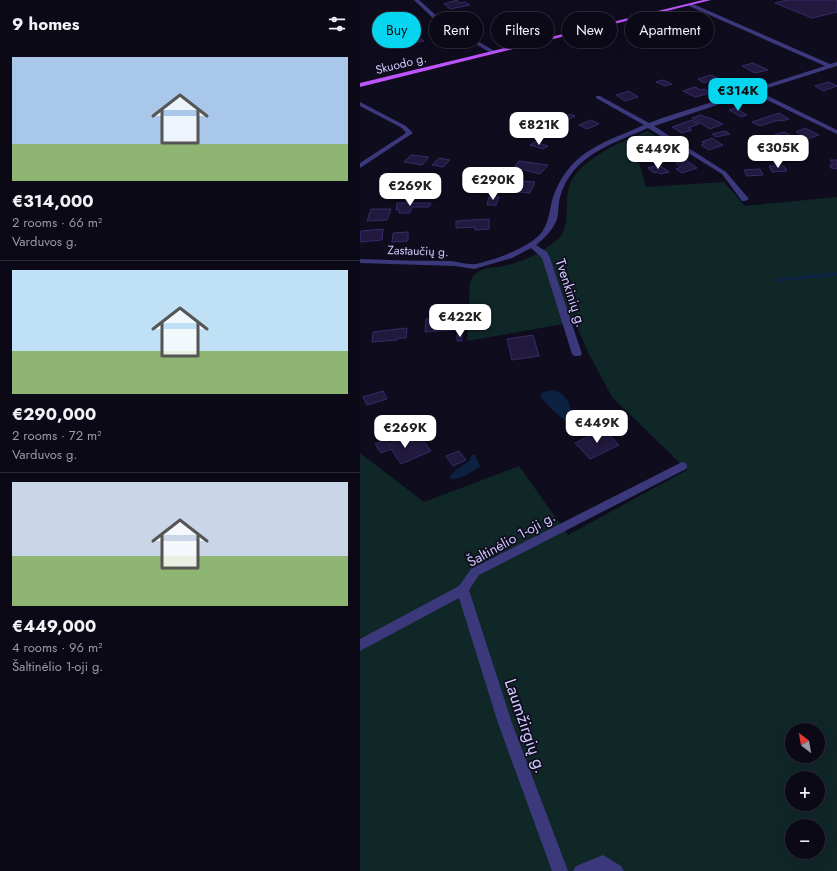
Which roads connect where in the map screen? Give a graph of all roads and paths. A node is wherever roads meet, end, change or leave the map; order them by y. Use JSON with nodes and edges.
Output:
{"nodes":[{"id":1,"x":416,"y":0,"type":"edge"},
{"id":2,"x":709,"y":0,"type":"edge"},
{"id":3,"x":692,"y":2,"type":"edge"},
{"id":4,"x":493,"y":52,"type":"junction"},
{"id":5,"x":835,"y":65,"type":"edge"},
{"id":6,"x":360,"y":85,"type":"edge"},
{"id":7,"x":754,"y":91,"type":"junction"},
{"id":8,"x":598,"y":98,"type":"dead end"},
{"id":9,"x":360,"y":104,"type":"edge"},
{"id":10,"x":648,"y":125,"type":"junction"},
{"id":11,"x":837,"y":132,"type":"edge"},
{"id":12,"x":360,"y":166,"type":"edge"},
{"id":13,"x":745,"y":199,"type":"dead end"},
{"id":14,"x":531,"y":245,"type":"junction"},
{"id":15,"x":360,"y":261,"type":"edge"},
{"id":16,"x":578,"y":354,"type":"dead end"},
{"id":17,"x":682,"y":466,"type":"dead end"},
{"id":18,"x":463,"y":590,"type":"junction"},
{"id":19,"x":360,"y":644,"type":"edge"},
{"id":20,"x":560,"y":871,"type":"edge"},
{"id":21,"x":582,"y":871,"type":"edge"},
{"id":22,"x":616,"y":871,"type":"edge"}],
"edges":[{"from":1,"to":4,"type":"street"},
{"from":2,"to":3,"type":"main road","name":"Skuodo g."},
{"from":3,"to":4,"type":"main road","name":"Skuodo g."},
{"from":3,"to":5,"type":"street"},
{"from":4,"to":6,"type":"main road","name":"Skuodo g."},
{"from":5,"to":7,"type":"street"},
{"from":7,"to":10,"type":"street"},
{"from":7,"to":11,"type":"street"},
{"from":8,"to":10,"type":"street"},
{"from":9,"to":12,"type":"street"},
{"from":10,"to":13,"type":"street"},
{"from":10,"to":14,"type":"street"},
{"from":14,"to":15,"type":"street","name":"Zastaučių g."},
{"from":14,"to":16,"type":"street","name":"Tvenkinių g."},
{"from":17,"to":18,"type":"street","name":"Šaltinėlio 1-oji g."},
{"from":18,"to":19,"type":"street","name":"Šaltinėlio 1-oji g."},
{"from":18,"to":20,"type":"street","name":"Laumžirgių g."},
{"from":21,"to":22,"type":"street"}]}
